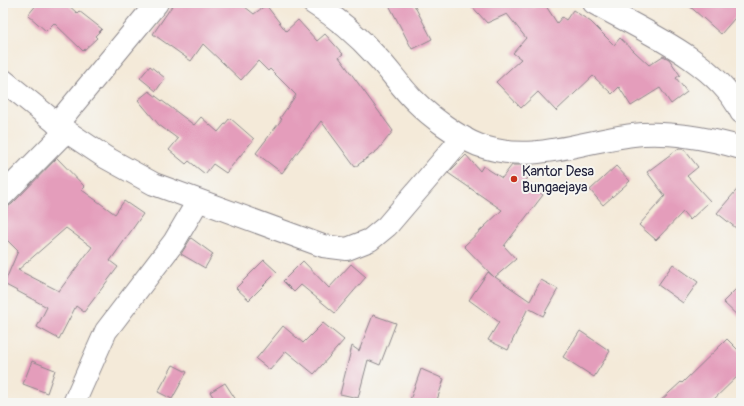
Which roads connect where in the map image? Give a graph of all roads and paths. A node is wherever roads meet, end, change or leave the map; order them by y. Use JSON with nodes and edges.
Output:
{"nodes":[{"id":1,"x":157,"y":3,"type":"edge"},
{"id":2,"x":314,"y":3,"type":"edge"},
{"id":3,"x":594,"y":3,"type":"edge"},
{"id":4,"x":3,"y":80,"type":"edge"},
{"id":5,"x":741,"y":112,"type":"edge"},
{"id":6,"x":62,"y":128,"type":"junction"},
{"id":7,"x":463,"y":138,"type":"junction"},
{"id":8,"x":741,"y":148,"type":"edge"},
{"id":9,"x":3,"y":195,"type":"edge"},
{"id":10,"x":198,"y":201,"type":"junction"},
{"id":11,"x":74,"y":403,"type":"edge"}],
"edges":[{"from":1,"to":6,"type":"street"},
{"from":2,"to":7,"type":"street"},
{"from":3,"to":5,"type":"street"},
{"from":4,"to":6,"type":"street"},
{"from":6,"to":9,"type":"street"},
{"from":6,"to":10,"type":"street"},
{"from":7,"to":8,"type":"street"},
{"from":7,"to":10,"type":"street"},
{"from":10,"to":11,"type":"street"}]}
